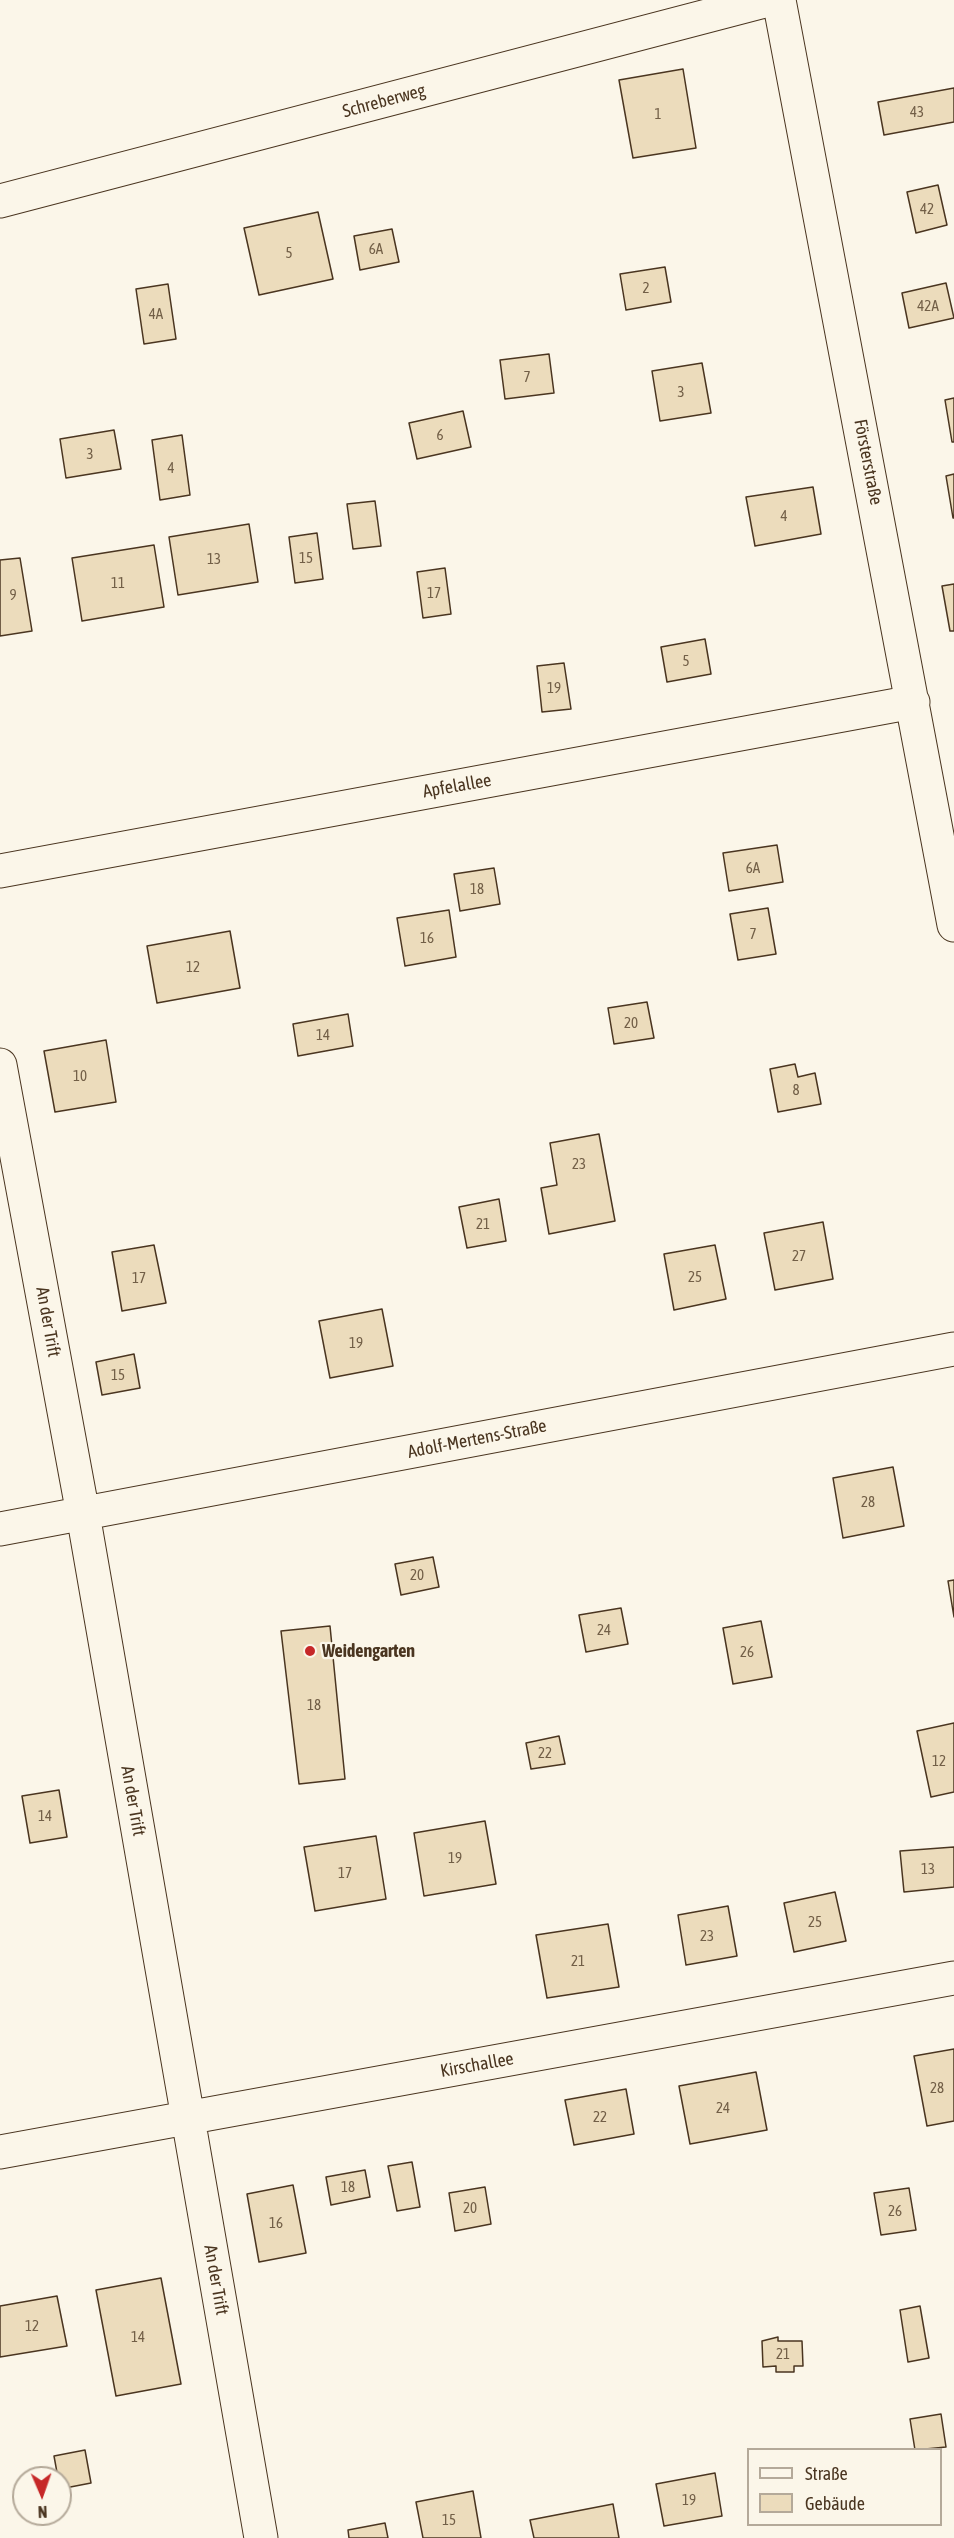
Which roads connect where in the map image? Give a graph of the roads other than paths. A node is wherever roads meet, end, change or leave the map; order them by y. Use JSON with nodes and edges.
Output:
{"nodes":[{"id":1,"x":768,"y":0,"type":"edge"},
{"id":2,"x":779,"y":0,"type":"edge"},
{"id":3,"x":0,"y":201,"type":"edge"},
{"id":4,"x":913,"y":702,"type":"junction"},
{"id":5,"x":0,"y":871,"type":"edge"},
{"id":6,"x":954,"y":925,"type":"edge"},
{"id":7,"x":0,"y":1065,"type":"edge"},
{"id":8,"x":954,"y":1349,"type":"edge"},
{"id":9,"x":83,"y":1514,"type":"junction"},
{"id":10,"x":0,"y":1529,"type":"edge"},
{"id":11,"x":954,"y":1978,"type":"edge"},
{"id":12,"x":188,"y":2118,"type":"junction"},
{"id":13,"x":0,"y":2152,"type":"edge"},
{"id":14,"x":261,"y":2538,"type":"edge"}],
"edges":[{"from":1,"to":3,"type":"street","name":"Schreberweg"},
{"from":2,"to":4,"type":"street","name":"Försterstraße"},
{"from":4,"to":5,"type":"street","name":"Apfelallee"},
{"from":4,"to":6,"type":"street","name":"Försterstraße"},
{"from":7,"to":9,"type":"street","name":"An der Trift"},
{"from":8,"to":9,"type":"street","name":"Adolf-Mertens-Straße"},
{"from":9,"to":10,"type":"street","name":"Adolf-Mertens-Straße"},
{"from":9,"to":12,"type":"street","name":"An der Trift"},
{"from":11,"to":12,"type":"street","name":"Kirschallee"},
{"from":12,"to":13,"type":"street","name":"Kirschallee"},
{"from":12,"to":14,"type":"street","name":"An der Trift"}]}
